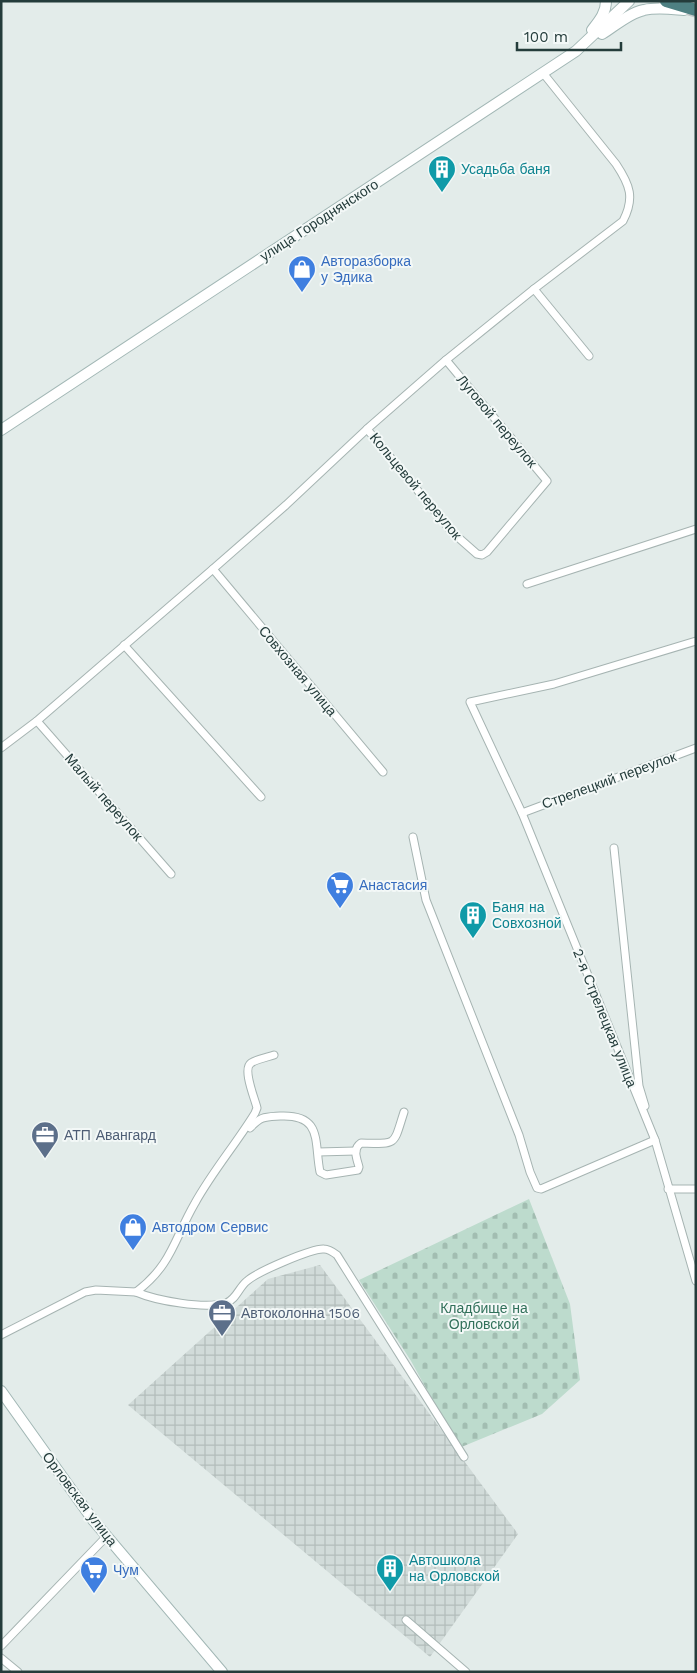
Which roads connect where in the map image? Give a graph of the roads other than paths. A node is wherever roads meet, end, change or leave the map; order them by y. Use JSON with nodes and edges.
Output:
{"nodes":[{"id":1,"x":606,"y":1,"type":"edge"},
{"id":2,"x":629,"y":1,"type":"edge"},
{"id":3,"x":666,"y":1,"type":"edge"},
{"id":4,"x":696,"y":10,"type":"edge"},
{"id":5,"x":576,"y":51,"type":"junction"},
{"id":6,"x":543,"y":73,"type":"junction"},
{"id":7,"x":534,"y":289,"type":"junction"},
{"id":8,"x":589,"y":356,"type":"dead end"},
{"id":9,"x":446,"y":360,"type":"junction"},
{"id":10,"x":367,"y":429,"type":"junction"},
{"id":11,"x":1,"y":430,"type":"edge"},
{"id":12,"x":547,"y":481,"type":"joint"},
{"id":13,"x":696,"y":529,"type":"edge"},
{"id":14,"x":213,"y":569,"type":"junction"},
{"id":15,"x":526,"y":584,"type":"dead end"},
{"id":16,"x":696,"y":641,"type":"edge"},
{"id":17,"x":124,"y":645,"type":"junction"},
{"id":18,"x":37,"y":721,"type":"junction"},
{"id":19,"x":1,"y":748,"type":"edge"},
{"id":20,"x":696,"y":748,"type":"edge"},
{"id":21,"x":383,"y":772,"type":"dead end"},
{"id":22,"x":261,"y":797,"type":"dead end"},
{"id":23,"x":522,"y":813,"type":"junction"},
{"id":24,"x":413,"y":837,"type":"dead end"},
{"id":25,"x":614,"y":848,"type":"dead end"},
{"id":26,"x":171,"y":874,"type":"dead end"},
{"id":27,"x":274,"y":1055,"type":"dead end"},
{"id":28,"x":257,"y":1108,"type":"junction"},
{"id":29,"x":404,"y":1112,"type":"dead end"},
{"id":30,"x":265,"y":1117,"type":"junction"},
{"id":31,"x":243,"y":1132,"type":"junction"},
{"id":32,"x":655,"y":1140,"type":"junction"},
{"id":33,"x":356,"y":1150,"type":"junction"},
{"id":34,"x":318,"y":1152,"type":"junction"},
{"id":35,"x":668,"y":1189,"type":"junction"},
{"id":36,"x":696,"y":1189,"type":"edge"},
{"id":37,"x":696,"y":1281,"type":"edge"},
{"id":38,"x":136,"y":1292,"type":"junction"},
{"id":39,"x":1,"y":1335,"type":"edge"},
{"id":40,"x":1,"y":1391,"type":"edge"},
{"id":41,"x":464,"y":1457,"type":"dead end"},
{"id":42,"x":107,"y":1536,"type":"junction"},
{"id":43,"x":406,"y":1620,"type":"dead end"},
{"id":44,"x":1,"y":1646,"type":"edge"},
{"id":45,"x":1,"y":1658,"type":"edge"},
{"id":46,"x":18,"y":1672,"type":"edge"},
{"id":47,"x":222,"y":1672,"type":"edge"},
{"id":48,"x":466,"y":1672,"type":"edge"}],
"edges":[{"from":1,"to":5,"type":"main road"},
{"from":2,"to":5,"type":"main road","name":"улица Городнянского"},
{"from":3,"to":4,"type":"highway"},
{"from":4,"to":5,"type":"main road"},
{"from":5,"to":6,"type":"main road","name":"улица Городнянского"},
{"from":6,"to":7,"type":"street"},
{"from":6,"to":11,"type":"main road","name":"улица Городнянского"},
{"from":7,"to":8,"type":"street"},
{"from":7,"to":9,"type":"street"},
{"from":9,"to":10,"type":"street"},
{"from":9,"to":12,"type":"street","name":"Луговой переулок"},
{"from":10,"to":12,"type":"street","name":"Кольцевой переулок"},
{"from":10,"to":14,"type":"street"},
{"from":13,"to":15,"type":"street"},
{"from":14,"to":17,"type":"street"},
{"from":14,"to":21,"type":"street","name":"Совхозная улица"},
{"from":16,"to":23,"type":"street","name":"2-я Стрелецкая улица"},
{"from":17,"to":18,"type":"street"},
{"from":17,"to":22,"type":"street"},
{"from":18,"to":19,"type":"street"},
{"from":18,"to":26,"type":"street","name":"Малый переулок"},
{"from":20,"to":23,"type":"street","name":"Стрелецкий переулок"},
{"from":23,"to":32,"type":"street","name":"2-я Стрелецкая улица"},
{"from":24,"to":32,"type":"street"},
{"from":25,"to":32,"type":"street","name":"2-я Стрелецкая улица"},
{"from":27,"to":28,"type":"street"},
{"from":28,"to":30,"type":"street"},
{"from":28,"to":31,"type":"street"},
{"from":29,"to":33,"type":"street"},
{"from":30,"to":31,"type":"street"},
{"from":30,"to":34,"type":"street"},
{"from":31,"to":38,"type":"street"},
{"from":32,"to":35,"type":"street","name":"2-я Стрелецкая улица"},
{"from":33,"to":34,"type":"street"},
{"from":33,"to":34,"type":"street"},
{"from":35,"to":36,"type":"street"},
{"from":35,"to":37,"type":"street","name":"2-я Стрелецкая улица"},
{"from":38,"to":39,"type":"street"},
{"from":38,"to":41,"type":"street"},
{"from":40,"to":42,"type":"main road","name":"Орловская улица"},
{"from":42,"to":44,"type":"street"},
{"from":42,"to":47,"type":"main road","name":"Орловская улица"},
{"from":43,"to":48,"type":"street"},
{"from":45,"to":46,"type":"street"}]}
